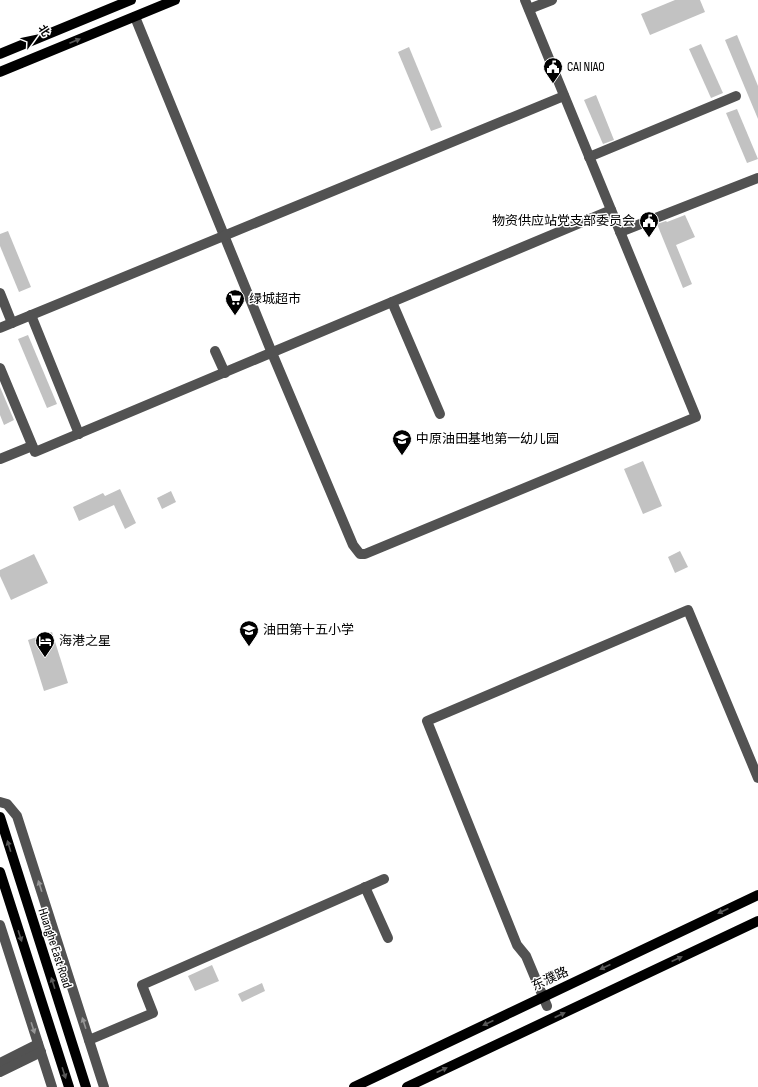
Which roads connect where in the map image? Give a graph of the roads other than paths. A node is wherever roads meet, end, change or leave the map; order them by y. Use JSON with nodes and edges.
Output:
{"nodes":[{"id":1,"x":131,"y":0,"type":"edge"},
{"id":2,"x":175,"y":0,"type":"edge"},
{"id":3,"x":552,"y":0,"type":"edge"},
{"id":4,"x":527,"y":5,"type":"edge"},
{"id":5,"x":135,"y":17,"type":"junction"},
{"id":6,"x":0,"y":54,"type":"edge"},
{"id":7,"x":0,"y":72,"type":"edge"},
{"id":8,"x":564,"y":96,"type":"junction"},
{"id":9,"x":736,"y":96,"type":"dead end"},
{"id":10,"x":589,"y":157,"type":"junction"},
{"id":11,"x":758,"y":178,"type":"edge"},
{"id":12,"x":611,"y":210,"type":"junction"},
{"id":13,"x":620,"y":232,"type":"junction"},
{"id":14,"x":224,"y":236,"type":"junction"},
{"id":15,"x":0,"y":293,"type":"edge"},
{"id":16,"x":392,"y":302,"type":"junction"},
{"id":17,"x":31,"y":315,"type":"junction"},
{"id":18,"x":12,"y":323,"type":"junction"},
{"id":19,"x":0,"y":328,"type":"edge"},
{"id":20,"x":215,"y":351,"type":"dead end"},
{"id":21,"x":272,"y":353,"type":"junction"},
{"id":22,"x":0,"y":368,"type":"edge"},
{"id":23,"x":225,"y":373,"type":"junction"},
{"id":24,"x":440,"y":414,"type":"dead end"},
{"id":25,"x":79,"y":434,"type":"junction"},
{"id":26,"x":33,"y":449,"type":"junction"},
{"id":27,"x":1,"y":457,"type":"edge"},
{"id":28,"x":758,"y":778,"type":"edge"},
{"id":29,"x":0,"y":802,"type":"edge"},
{"id":30,"x":0,"y":817,"type":"edge"},
{"id":31,"x":0,"y":872,"type":"edge"},
{"id":32,"x":384,"y":879,"type":"dead end"},
{"id":33,"x":366,"y":887,"type":"junction"},
{"id":34,"x":758,"y":894,"type":"edge"},
{"id":35,"x":758,"y":921,"type":"edge"},
{"id":36,"x":0,"y":924,"type":"edge"},
{"id":37,"x":388,"y":938,"type":"dead end"},
{"id":38,"x":547,"y":1006,"type":"dead end"},
{"id":39,"x":89,"y":1040,"type":"junction"},
{"id":40,"x":40,"y":1048,"type":"junction"},
{"id":41,"x":0,"y":1063,"type":"edge"},
{"id":42,"x":0,"y":1072,"type":"edge"},
{"id":43,"x":52,"y":1087,"type":"edge"},
{"id":44,"x":69,"y":1087,"type":"edge"},
{"id":45,"x":86,"y":1087,"type":"edge"},
{"id":46,"x":104,"y":1087,"type":"edge"},
{"id":47,"x":354,"y":1087,"type":"edge"},
{"id":48,"x":407,"y":1087,"type":"edge"}],
"edges":[{"from":1,"to":6,"type":"main road"},
{"from":2,"to":5,"type":"main road"},
{"from":3,"to":4,"type":"street"},
{"from":4,"to":8,"type":"street"},
{"from":7,"to":5,"type":"main road","one_way":true},
{"from":5,"to":14,"type":"street"},
{"from":8,"to":10,"type":"street"},
{"from":8,"to":14,"type":"street"},
{"from":9,"to":10,"type":"street"},
{"from":10,"to":12,"type":"street"},
{"from":11,"to":13,"type":"street"},
{"from":12,"to":13,"type":"street"},
{"from":12,"to":16,"type":"street"},
{"from":13,"to":21,"type":"street"},
{"from":14,"to":17,"type":"street"},
{"from":14,"to":21,"type":"street"},
{"from":15,"to":18,"type":"street"},
{"from":16,"to":21,"type":"street"},
{"from":16,"to":24,"type":"street"},
{"from":17,"to":18,"type":"street"},
{"from":17,"to":25,"type":"street"},
{"from":18,"to":19,"type":"street"},
{"from":20,"to":23,"type":"street"},
{"from":21,"to":23,"type":"street"},
{"from":22,"to":26,"type":"street"},
{"from":23,"to":25,"type":"street"},
{"from":25,"to":26,"type":"street"},
{"from":26,"to":27,"type":"street"},
{"from":28,"to":38,"type":"street"},
{"from":39,"to":29,"type":"street","one_way":true},
{"from":45,"to":30,"type":"main road","name":"Huanghe East Road","one_way":true},
{"from":31,"to":44,"type":"main road","one_way":true},
{"from":32,"to":33,"type":"street"},
{"from":33,"to":37,"type":"street"},
{"from":33,"to":39,"type":"street"},
{"from":34,"to":47,"type":"main road","name":"东濮路","one_way":true},
{"from":48,"to":35,"type":"main road","one_way":true},
{"from":36,"to":40,"type":"street","one_way":true},
{"from":39,"to":46,"type":"street"},
{"from":40,"to":41,"type":"street"},
{"from":40,"to":42,"type":"street"},
{"from":40,"to":43,"type":"street"}]}
